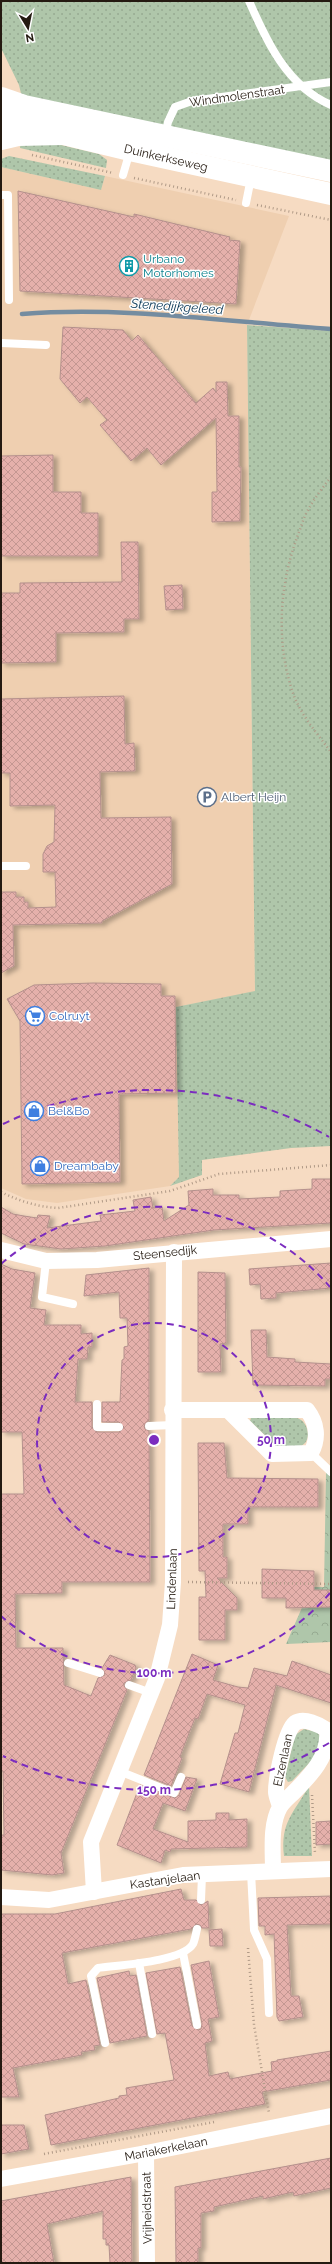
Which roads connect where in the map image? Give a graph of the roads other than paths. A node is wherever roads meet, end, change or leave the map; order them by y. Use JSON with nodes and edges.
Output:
{"nodes":[{"id":1,"x":249,"y":1,"type":"edge"},
{"id":2,"x":331,"y":82,"type":"edge"},
{"id":3,"x":301,"y":87,"type":"junction"},
{"id":4,"x":1,"y":98,"type":"edge"},
{"id":5,"x":331,"y":105,"type":"edge"},
{"id":6,"x":1,"y":119,"type":"edge"},
{"id":7,"x":62,"y":134,"type":"junction"},
{"id":8,"x":164,"y":137,"type":"junction"},
{"id":9,"x":1,"y":139,"type":"edge"},
{"id":10,"x":130,"y":150,"type":"junction"},
{"id":11,"x":331,"y":171,"type":"edge"},
{"id":12,"x":123,"y":175,"type":"road end"},
{"id":13,"x":251,"y":177,"type":"junction"},
{"id":14,"x":331,"y":194,"type":"edge"},
{"id":15,"x":1,"y":195,"type":"edge"},
{"id":16,"x":246,"y":202,"type":"road end"},
{"id":17,"x":9,"y":300,"type":"dead end"},
{"id":18,"x":1,"y":343,"type":"edge"},
{"id":19,"x":46,"y":345,"type":"dead end"},
{"id":20,"x":1,"y":866,"type":"edge"},
{"id":21,"x":26,"y":866,"type":"dead end"},
{"id":22,"x":331,"y":1239,"type":"edge"},
{"id":23,"x":1,"y":1250,"type":"edge"},
{"id":24,"x":174,"y":1252,"type":"junction"},
{"id":25,"x":46,"y":1261,"type":"junction"},
{"id":26,"x":73,"y":1304,"type":"dead end"},
{"id":27,"x":97,"y":1404,"type":"dead end"},
{"id":28,"x":229,"y":1411,"type":"junction"},
{"id":29,"x":172,"y":1418,"type":"junction"},
{"id":30,"x":149,"y":1426,"type":"dead end"},
{"id":31,"x":119,"y":1427,"type":"dead end"},
{"id":32,"x":311,"y":1453,"type":"junction"},
{"id":33,"x":331,"y":1472,"type":"edge"},
{"id":34,"x":68,"y":1663,"type":"dead end"},
{"id":35,"x":100,"y":1673,"type":"dead end"},
{"id":36,"x":129,"y":1685,"type":"dead end"},
{"id":37,"x":151,"y":1693,"type":"junction"},
{"id":38,"x":119,"y":1771,"type":"junction"},
{"id":39,"x":181,"y":1777,"type":"dead end"},
{"id":40,"x":280,"y":1807,"type":"junction"},
{"id":41,"x":323,"y":1870,"type":"edge"},
{"id":42,"x":273,"y":1871,"type":"junction"},
{"id":43,"x":251,"y":1872,"type":"junction"},
{"id":44,"x":202,"y":1875,"type":"junction"},
{"id":45,"x":94,"y":1892,"type":"junction"},
{"id":46,"x":1,"y":1897,"type":"edge"},
{"id":47,"x":201,"y":1900,"type":"dead end"},
{"id":48,"x":197,"y":1928,"type":"dead end"},
{"id":49,"x":183,"y":1953,"type":"junction"},
{"id":50,"x":139,"y":1963,"type":"junction"},
{"id":51,"x":269,"y":2013,"type":"dead end"},
{"id":52,"x":197,"y":2025,"type":"dead end"},
{"id":53,"x":152,"y":2034,"type":"dead end"},
{"id":54,"x":105,"y":2043,"type":"dead end"},
{"id":55,"x":331,"y":2116,"type":"edge"},
{"id":56,"x":146,"y":2153,"type":"junction"},
{"id":57,"x":1,"y":2179,"type":"edge"},
{"id":58,"x":148,"y":2263,"type":"edge"}],
"edges":[{"from":1,"to":3,"type":"lane"},
{"from":2,"to":3,"type":"lane","name":"Windmolenstraat"},
{"from":3,"to":5,"type":"lane"},
{"from":3,"to":8,"type":"lane","name":"Windmolenstraat"},
{"from":4,"to":8,"type":"main road","name":"Duinkerkseweg"},
{"from":6,"to":7,"type":"main road","name":"Duinkerkseweg"},
{"from":7,"to":9,"type":"main road"},
{"from":7,"to":10,"type":"main road","name":"Duinkerkseweg"},
{"from":8,"to":11,"type":"main road","name":"Duinkerkseweg"},
{"from":10,"to":12,"type":"lane"},
{"from":10,"to":13,"type":"main road","name":"Duinkerkseweg"},
{"from":13,"to":14,"type":"main road","name":"Duinkerkseweg"},
{"from":13,"to":16,"type":"lane"},
{"from":15,"to":17,"type":"lane"},
{"from":18,"to":19,"type":"lane"},
{"from":20,"to":21,"type":"lane"},
{"from":22,"to":24,"type":"street","name":"Steensedijk"},
{"from":23,"to":25,"type":"street","name":"Steensedijk"},
{"from":24,"to":25,"type":"street","name":"Steensedijk"},
{"from":24,"to":29,"type":"street","name":"Lindenlaan"},
{"from":25,"to":26,"type":"lane"},
{"from":27,"to":31,"type":"lane"},
{"from":28,"to":29,"type":"street"},
{"from":28,"to":32,"type":"street"},
{"from":28,"to":32,"type":"street"},
{"from":29,"to":30,"type":"lane"},
{"from":29,"to":37,"type":"street","name":"Lindenlaan"},
{"from":32,"to":33,"type":"lane"},
{"from":34,"to":35,"type":"lane"},
{"from":36,"to":37,"type":"lane"},
{"from":37,"to":38,"type":"street","name":"Lindenlaan"},
{"from":38,"to":39,"type":"lane"},
{"from":38,"to":45,"type":"street","name":"Lindenlaan"},
{"from":40,"to":40,"type":"street","name":"Elzenlaan"},
{"from":40,"to":42,"type":"street","name":"Elzenlaan"},
{"from":41,"to":42,"type":"street","name":"Kastanjelaan"},
{"from":42,"to":43,"type":"street","name":"Kastanjelaan"},
{"from":43,"to":44,"type":"street","name":"Kastanjelaan"},
{"from":43,"to":51,"type":"lane"},
{"from":44,"to":45,"type":"street","name":"Kastanjelaan"},
{"from":44,"to":47,"type":"lane"},
{"from":45,"to":46,"type":"street","name":"Kastanjelaan"},
{"from":48,"to":49,"type":"lane"},
{"from":49,"to":50,"type":"lane"},
{"from":49,"to":52,"type":"lane"},
{"from":50,"to":53,"type":"lane"},
{"from":50,"to":54,"type":"lane"},
{"from":55,"to":56,"type":"street","name":"Mariakerkelaan"},
{"from":56,"to":57,"type":"street","name":"Mariakerkelaan"},
{"from":56,"to":58,"type":"street","name":"Vrijheidstraat"}]}
